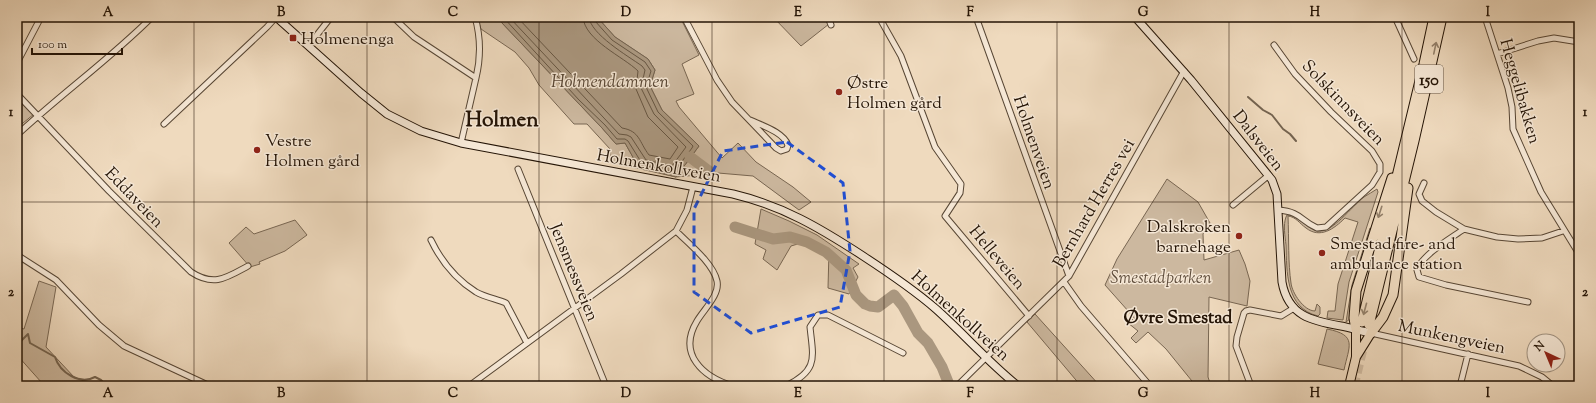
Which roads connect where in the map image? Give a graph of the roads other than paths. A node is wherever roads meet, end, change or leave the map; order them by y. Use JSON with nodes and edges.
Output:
{"nodes":[{"id":1,"x":41,"y":17,"type":"edge"},
{"id":2,"x":152,"y":17,"type":"edge"},
{"id":3,"x":276,"y":17,"type":"edge"},
{"id":4,"x":331,"y":17,"type":"edge"},
{"id":5,"x":394,"y":17,"type":"edge"},
{"id":6,"x":475,"y":17,"type":"edge"},
{"id":7,"x":684,"y":17,"type":"edge"},
{"id":8,"x":828,"y":17,"type":"edge"},
{"id":9,"x":879,"y":17,"type":"edge"},
{"id":10,"x":976,"y":17,"type":"edge"},
{"id":11,"x":1135,"y":17,"type":"edge"},
{"id":12,"x":1394,"y":17,"type":"edge"},
{"id":13,"x":1434,"y":17,"type":"edge"},
{"id":14,"x":1442,"y":17,"type":"edge"},
{"id":15,"x":1485,"y":17,"type":"edge"},
{"id":16,"x":831,"y":26,"type":"dead end"},
{"id":17,"x":1579,"y":42,"type":"edge"},
{"id":18,"x":1274,"y":44,"type":"dead end"},
{"id":19,"x":309,"y":46,"type":"junction"},
{"id":20,"x":1497,"y":54,"type":"junction"},
{"id":21,"x":1414,"y":59,"type":"dead end"},
{"id":22,"x":17,"y":63,"type":"edge"},
{"id":23,"x":1184,"y":71,"type":"junction"},
{"id":24,"x":476,"y":78,"type":"junction"},
{"id":25,"x":17,"y":94,"type":"edge"},
{"id":26,"x":38,"y":115,"type":"junction"},
{"id":27,"x":750,"y":120,"type":"junction"},
{"id":28,"x":1411,"y":122,"type":"junction"},
{"id":29,"x":164,"y":124,"type":"dead end"},
{"id":30,"x":17,"y":134,"type":"edge"},
{"id":31,"x":1414,"y":140,"type":"junction"},
{"id":32,"x":461,"y":143,"type":"junction"},
{"id":33,"x":518,"y":169,"type":"dead end"},
{"id":34,"x":1269,"y":175,"type":"junction"},
{"id":35,"x":1424,"y":183,"type":"dead end"},
{"id":36,"x":693,"y":187,"type":"junction"},
{"id":37,"x":1233,"y":205,"type":"dead end"},
{"id":38,"x":1278,"y":210,"type":"junction"},
{"id":39,"x":1464,"y":229,"type":"junction"},
{"id":40,"x":676,"y":231,"type":"junction"},
{"id":41,"x":1564,"y":231,"type":"junction"},
{"id":42,"x":431,"y":240,"type":"dead end"},
{"id":43,"x":1579,"y":254,"type":"edge"},
{"id":44,"x":17,"y":255,"type":"edge"},
{"id":45,"x":248,"y":266,"type":"dead end"},
{"id":46,"x":1069,"y":276,"type":"junction"},
{"id":47,"x":1064,"y":282,"type":"junction"},
{"id":48,"x":1528,"y":302,"type":"dead end"},
{"id":49,"x":574,"y":308,"type":"junction"},
{"id":50,"x":1294,"y":308,"type":"junction"},
{"id":51,"x":1029,"y":316,"type":"junction"},
{"id":52,"x":1364,"y":328,"type":"junction"},
{"id":53,"x":527,"y":343,"type":"junction"},
{"id":54,"x":903,"y":353,"type":"dead end"},
{"id":55,"x":1468,"y":354,"type":"junction"},
{"id":56,"x":985,"y":357,"type":"junction"},
{"id":57,"x":1356,"y":357,"type":"junction"},
{"id":58,"x":959,"y":384,"type":"edge"},
{"id":59,"x":210,"y":386,"type":"edge"},
{"id":60,"x":469,"y":386,"type":"edge"},
{"id":61,"x":606,"y":386,"type":"edge"},
{"id":62,"x":733,"y":386,"type":"edge"},
{"id":63,"x":786,"y":386,"type":"edge"},
{"id":64,"x":1018,"y":386,"type":"edge"},
{"id":65,"x":1150,"y":386,"type":"edge"},
{"id":66,"x":1251,"y":386,"type":"edge"},
{"id":67,"x":1349,"y":386,"type":"edge"},
{"id":68,"x":1460,"y":386,"type":"edge"},
{"id":69,"x":1553,"y":386,"type":"edge"}],
"edges":[{"from":1,"to":22,"type":"street"},
{"from":2,"to":26,"type":"street"},
{"from":3,"to":19,"type":"main road","name":"Holmenkollveien"},
{"from":3,"to":29,"type":"street"},
{"from":4,"to":19,"type":"street"},
{"from":5,"to":24,"type":"street"},
{"from":6,"to":24,"type":"street"},
{"from":7,"to":27,"type":"street"},
{"from":8,"to":16,"type":"street"},
{"from":9,"to":51,"type":"street","name":"Helleveien"},
{"from":10,"to":46,"type":"street","name":"Holmenveien"},
{"from":11,"to":23,"type":"main road","name":"Dalsveien"},
{"from":12,"to":21,"type":"street"},
{"from":13,"to":28,"type":"highway","number":"150"},
{"from":31,"to":14,"type":"highway","number":"150","one_way":true},
{"from":15,"to":20,"type":"street","name":"Heggelibakken"},
{"from":17,"to":20,"type":"street"},
{"from":18,"to":38,"type":"street","name":"Solskinnsveien"},
{"from":19,"to":32,"type":"main road","name":"Holmenkollveien"},
{"from":20,"to":41,"type":"street","name":"Heggelibakken"},
{"from":23,"to":34,"type":"main road","name":"Dalsveien"},
{"from":23,"to":46,"type":"street","name":"Bernhard Herres vei"},
{"from":24,"to":32,"type":"street"},
{"from":25,"to":26,"type":"street","name":"Eddaveien"},
{"from":26,"to":30,"type":"street"},
{"from":26,"to":45,"type":"street","name":"Eddaveien"},
{"from":27,"to":27,"type":"street"},
{"from":28,"to":52,"type":"highway","number":"150","one_way":true},
{"from":28,"to":52,"type":"highway","one_way":true},
{"from":31,"to":52,"type":"highway","number":"150"},
{"from":31,"to":52,"type":"highway"},
{"from":32,"to":36,"type":"main road","name":"Holmenkollveien"},
{"from":33,"to":49,"type":"street","name":"Jensmessveien"},
{"from":34,"to":37,"type":"street"},
{"from":34,"to":38,"type":"main road","name":"Dalsveien"},
{"from":35,"to":39,"type":"street"},
{"from":36,"to":40,"type":"street"},
{"from":36,"to":56,"type":"main road","name":"Holmenkollveien"},
{"from":38,"to":50,"type":"main road","name":"Dalsveien"},
{"from":39,"to":41,"type":"street"},
{"from":39,"to":48,"type":"street"},
{"from":40,"to":49,"type":"street"},
{"from":40,"to":62,"type":"street"},
{"from":41,"to":43,"type":"street","name":"Heggelibakken"},
{"from":42,"to":53,"type":"street"},
{"from":44,"to":59,"type":"street"},
{"from":46,"to":47,"type":"street","name":"Bernhard Herres vei"},
{"from":47,"to":51,"type":"street","name":"Bernhard Herres vei"},
{"from":47,"to":65,"type":"street"},
{"from":49,"to":53,"type":"street"},
{"from":49,"to":61,"type":"street","name":"Jensmessveien"},
{"from":50,"to":52,"type":"main road","name":"Dalsveien"},
{"from":50,"to":66,"type":"street"},
{"from":51,"to":56,"type":"street","name":"Bernhard Herres vei"},
{"from":52,"to":55,"type":"street","name":"Munkengveien"},
{"from":52,"to":57,"type":"main road","number":"150"},
{"from":52,"to":57,"type":"main road","number":"150"},
{"from":53,"to":60,"type":"street"},
{"from":54,"to":63,"type":"street"},
{"from":55,"to":68,"type":"street"},
{"from":55,"to":69,"type":"street","name":"Munkengveien"},
{"from":56,"to":58,"type":"street","name":"Bernhard Herres vei"},
{"from":56,"to":64,"type":"main road","name":"Holmenkollveien"},
{"from":57,"to":67,"type":"main road","number":"150"}]}
